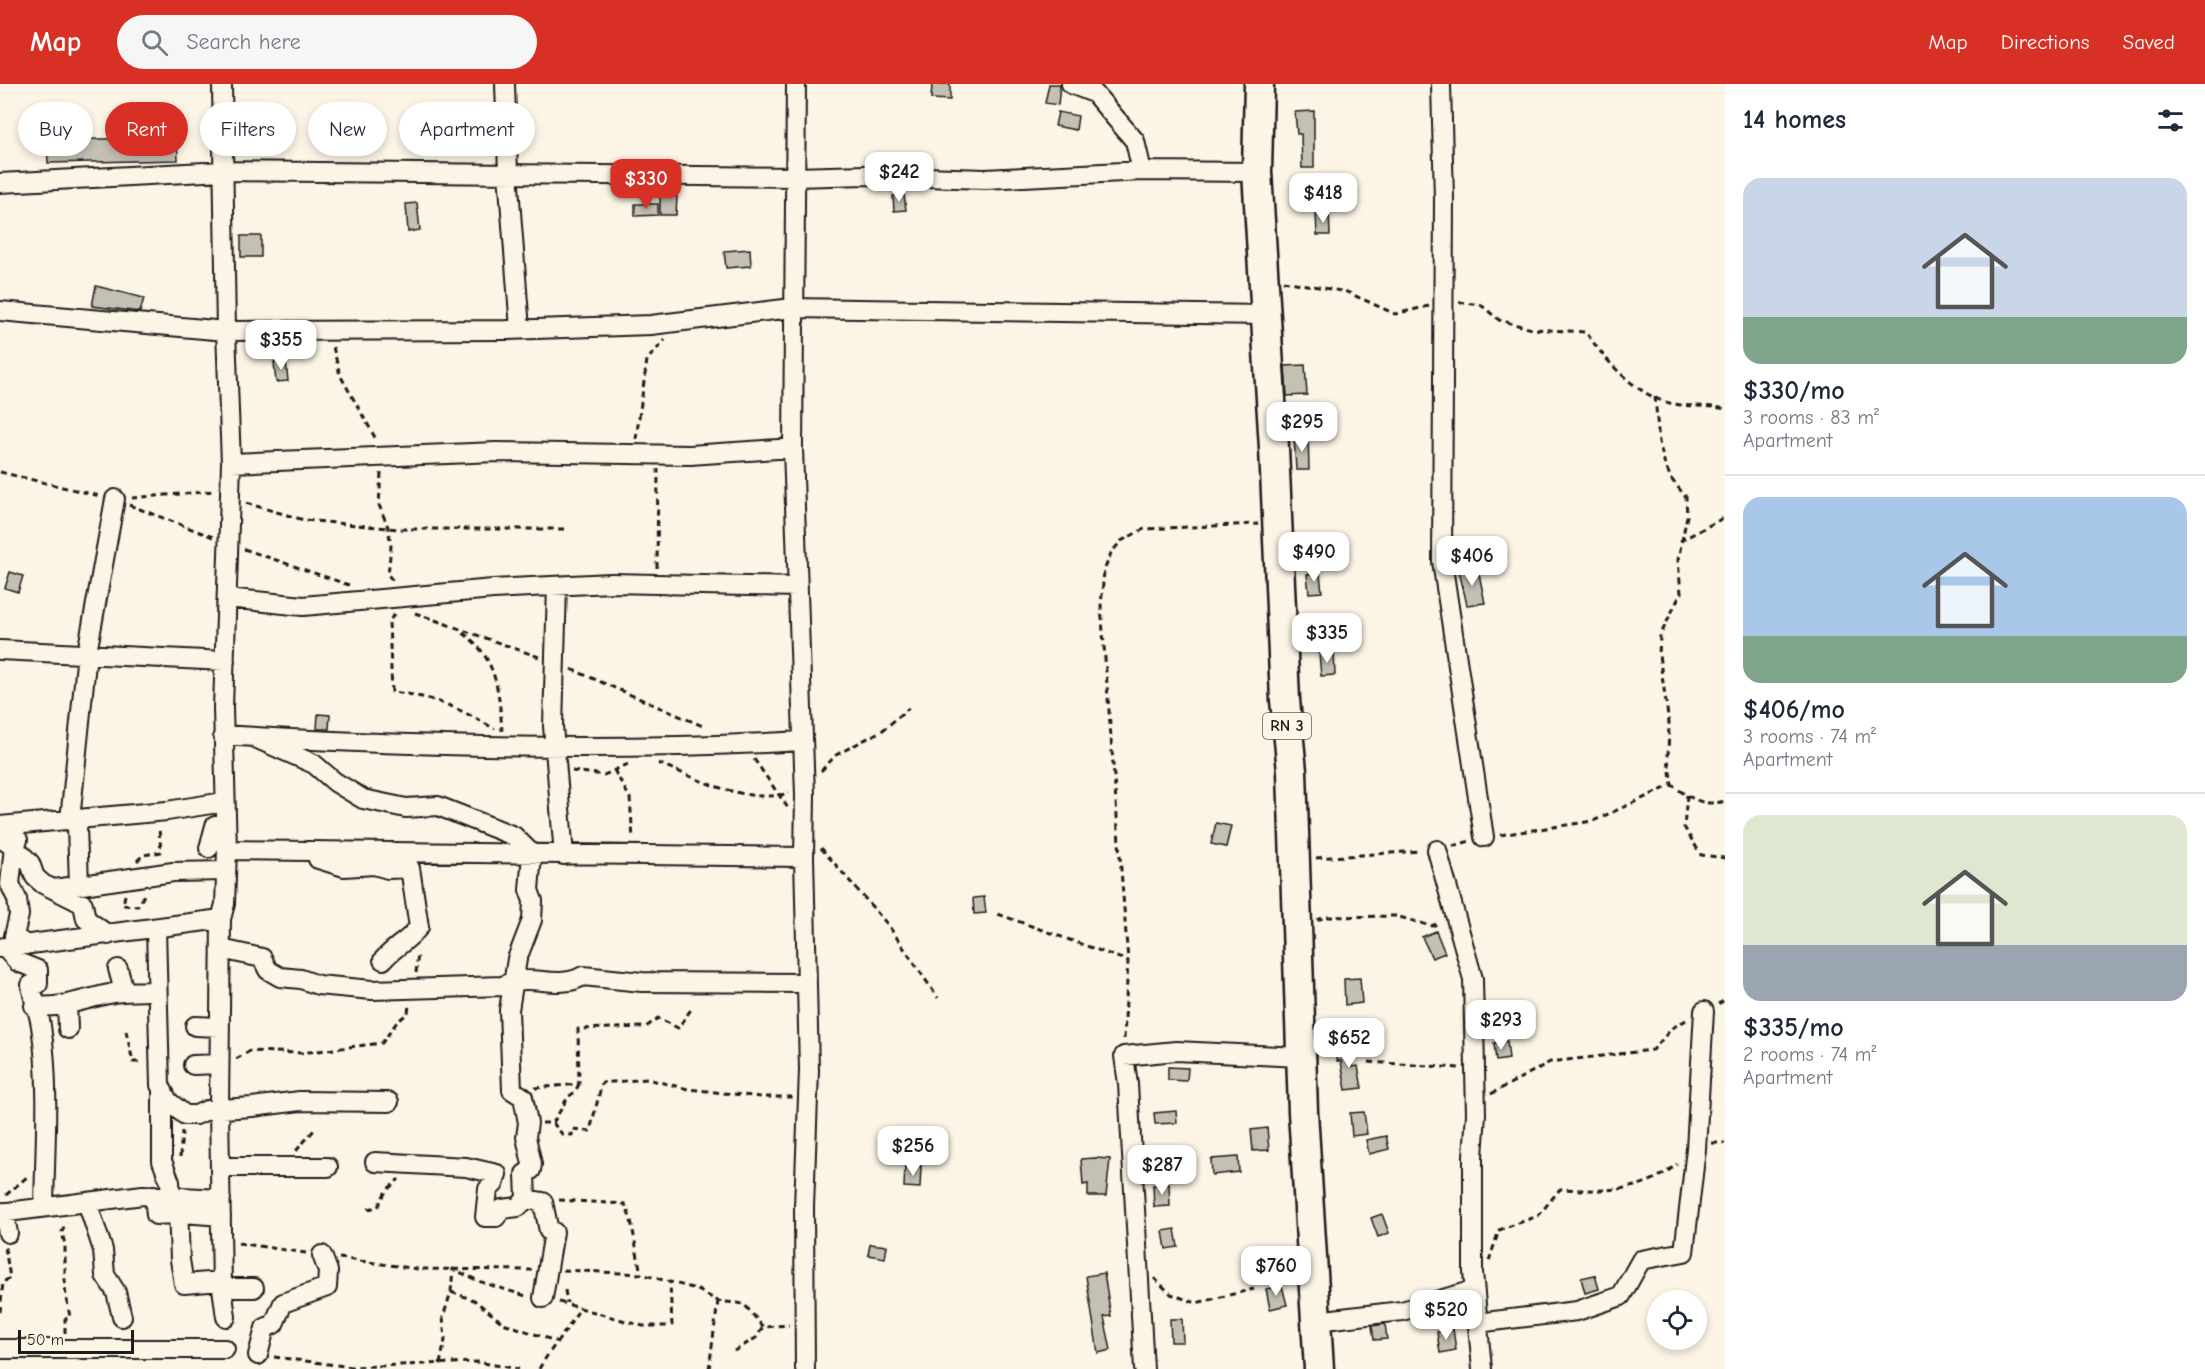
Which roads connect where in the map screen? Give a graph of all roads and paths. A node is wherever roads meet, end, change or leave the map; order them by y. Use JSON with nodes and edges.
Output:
{"nodes":[{"id":1,"x":222,"y":84,"type":"edge"},
{"id":2,"x":505,"y":84,"type":"edge"},
{"id":3,"x":796,"y":84,"type":"edge"},
{"id":4,"x":1071,"y":84,"type":"edge"},
{"id":5,"x":1260,"y":84,"type":"edge"},
{"id":6,"x":1442,"y":84,"type":"edge"},
{"id":7,"x":223,"y":171,"type":"junction"},
{"id":8,"x":1142,"y":171,"type":"junction"},
{"id":9,"x":1257,"y":172,"type":"junction"},
{"id":10,"x":508,"y":173,"type":"junction"},
{"id":11,"x":795,"y":177,"type":"junction"},
{"id":12,"x":0,"y":183,"type":"edge"},
{"id":13,"x":1264,"y":278,"type":"junction"},
{"id":14,"x":1444,"y":302,"type":"junction"},
{"id":15,"x":792,"y":308,"type":"junction"},
{"id":16,"x":0,"y":311,"type":"edge"},
{"id":17,"x":1266,"y":315,"type":"junction"},
{"id":18,"x":520,"y":329,"type":"junction"},
{"id":19,"x":226,"y":331,"type":"junction"},
{"id":20,"x":1655,"y":396,"type":"junction"},
{"id":21,"x":1725,"y":410,"type":"edge"},
{"id":22,"x":793,"y":447,"type":"junction"},
{"id":23,"x":231,"y":463,"type":"junction"},
{"id":24,"x":0,"y":472,"type":"edge"},
{"id":25,"x":230,"y":495,"type":"junction"},
{"id":26,"x":115,"y":499,"type":"junction"},
{"id":27,"x":1725,"y":518,"type":"edge"},
{"id":28,"x":1276,"y":524,"type":"junction"},
{"id":29,"x":564,"y":529,"type":"dead end"},
{"id":30,"x":1680,"y":541,"type":"junction"},
{"id":31,"x":229,"y":543,"type":"junction"},
{"id":32,"x":351,"y":586,"type":"dead end"},
{"id":33,"x":556,"y":586,"type":"junction"},
{"id":34,"x":798,"y":587,"type":"junction"},
{"id":35,"x":385,"y":597,"type":"junction"},
{"id":36,"x":227,"y":598,"type":"junction"},
{"id":37,"x":459,"y":630,"type":"junction"},
{"id":38,"x":0,"y":650,"type":"edge"},
{"id":39,"x":87,"y":653,"type":"junction"},
{"id":40,"x":225,"y":661,"type":"junction"},
{"id":41,"x":556,"y":663,"type":"junction"},
{"id":42,"x":712,"y":731,"type":"dead end"},
{"id":43,"x":502,"y":733,"type":"dead end"},
{"id":44,"x":223,"y":735,"type":"junction"},
{"id":45,"x":253,"y":737,"type":"junction"},
{"id":46,"x":803,"y":741,"type":"junction"},
{"id":47,"x":744,"y":744,"type":"junction"},
{"id":48,"x":555,"y":746,"type":"junction"},
{"id":49,"x":614,"y":770,"type":"dead end"},
{"id":50,"x":1672,"y":785,"type":"junction"},
{"id":51,"x":1687,"y":795,"type":"junction"},
{"id":52,"x":1725,"y":801,"type":"edge"},
{"id":53,"x":224,"y":802,"type":"junction"},
{"id":54,"x":70,"y":820,"type":"junction"},
{"id":55,"x":41,"y":823,"type":"junction"},
{"id":56,"x":0,"y":826,"type":"edge"},
{"id":57,"x":804,"y":829,"type":"junction"},
{"id":58,"x":1485,"y":837,"type":"junction"},
{"id":59,"x":7,"y":843,"type":"edge"},
{"id":60,"x":218,"y":849,"type":"junction"},
{"id":61,"x":246,"y":850,"type":"junction"},
{"id":62,"x":1437,"y":850,"type":"junction"},
{"id":63,"x":532,"y":854,"type":"junction"},
{"id":64,"x":564,"y":855,"type":"junction"},
{"id":65,"x":634,"y":855,"type":"junction"},
{"id":66,"x":804,"y":857,"type":"junction"},
{"id":67,"x":1725,"y":858,"type":"edge"},
{"id":68,"x":1296,"y":860,"type":"junction"},
{"id":69,"x":225,"y":871,"type":"junction"},
{"id":70,"x":79,"y":885,"type":"junction"},
{"id":71,"x":54,"y":889,"type":"junction"},
{"id":72,"x":998,"y":914,"type":"dead end"},
{"id":73,"x":1455,"y":917,"type":"junction"},
{"id":74,"x":221,"y":919,"type":"junction"},
{"id":75,"x":419,"y":927,"type":"junction"},
{"id":76,"x":156,"y":928,"type":"junction"},
{"id":77,"x":1297,"y":928,"type":"junction"},
{"id":78,"x":108,"y":934,"type":"junction"},
{"id":79,"x":26,"y":945,"type":"junction"},
{"id":80,"x":2,"y":948,"type":"edge"},
{"id":81,"x":220,"y":949,"type":"junction"},
{"id":82,"x":383,"y":960,"type":"dead end"},
{"id":83,"x":1128,"y":961,"type":"junction"},
{"id":84,"x":118,"y":969,"type":"dead end"},
{"id":85,"x":512,"y":980,"type":"junction"},
{"id":86,"x":807,"y":983,"type":"junction"},
{"id":87,"x":416,"y":987,"type":"junction"},
{"id":88,"x":157,"y":990,"type":"junction"},
{"id":89,"x":124,"y":991,"type":"junction"},
{"id":90,"x":938,"y":998,"type":"dead end"},
{"id":91,"x":1725,"y":1000,"type":"edge"},
{"id":92,"x":34,"y":1006,"type":"junction"},
{"id":93,"x":75,"y":1007,"type":"junction"},
{"id":94,"x":692,"y":1008,"type":"dead end"},
{"id":95,"x":1704,"y":1011,"type":"junction"},
{"id":96,"x":195,"y":1026,"type":"dead end"},
{"id":97,"x":220,"y":1028,"type":"junction"},
{"id":98,"x":68,"y":1029,"type":"dead end"},
{"id":99,"x":126,"y":1031,"type":"dead end"},
{"id":100,"x":1124,"y":1056,"type":"junction"},
{"id":101,"x":1301,"y":1057,"type":"junction"},
{"id":102,"x":160,"y":1061,"type":"junction"},
{"id":103,"x":1369,"y":1062,"type":"dead end"},
{"id":104,"x":219,"y":1064,"type":"junction"},
{"id":105,"x":193,"y":1065,"type":"dead end"},
{"id":106,"x":1476,"y":1070,"type":"junction"},
{"id":107,"x":579,"y":1084,"type":"junction"},
{"id":108,"x":512,"y":1090,"type":"junction"},
{"id":109,"x":162,"y":1093,"type":"junction"},
{"id":110,"x":808,"y":1097,"type":"junction"},
{"id":111,"x":389,"y":1102,"type":"dead end"},
{"id":112,"x":1476,"y":1102,"type":"junction"},
{"id":113,"x":219,"y":1109,"type":"junction"},
{"id":114,"x":193,"y":1115,"type":"junction"},
{"id":115,"x":528,"y":1123,"type":"junction"},
{"id":116,"x":553,"y":1123,"type":"junction"},
{"id":117,"x":315,"y":1129,"type":"dead end"},
{"id":118,"x":1725,"y":1143,"type":"edge"},
{"id":119,"x":1696,"y":1149,"type":"junction"},
{"id":120,"x":162,"y":1161,"type":"junction"},
{"id":121,"x":375,"y":1162,"type":"dead end"},
{"id":122,"x":410,"y":1163,"type":"junction"},
{"id":123,"x":287,"y":1165,"type":"junction"},
{"id":124,"x":220,"y":1167,"type":"junction"},
{"id":125,"x":328,"y":1167,"type":"dead end"},
{"id":126,"x":44,"y":1171,"type":"junction"},
{"id":127,"x":162,"y":1196,"type":"junction"},
{"id":128,"x":534,"y":1200,"type":"junction"},
{"id":129,"x":87,"y":1202,"type":"junction"},
{"id":130,"x":64,"y":1204,"type":"junction"},
{"id":131,"x":44,"y":1207,"type":"junction"},
{"id":132,"x":221,"y":1208,"type":"junction"},
{"id":133,"x":368,"y":1209,"type":"dead end"},
{"id":134,"x":2,"y":1213,"type":"edge"},
{"id":135,"x":178,"y":1215,"type":"junction"},
{"id":136,"x":8,"y":1233,"type":"joint"},
{"id":137,"x":221,"y":1242,"type":"junction"},
{"id":138,"x":322,"y":1255,"type":"junction"},
{"id":139,"x":453,"y":1269,"type":"junction"},
{"id":140,"x":1137,"y":1269,"type":"junction"},
{"id":141,"x":548,"y":1270,"type":"junction"},
{"id":142,"x":641,"y":1274,"type":"junction"},
{"id":143,"x":1473,"y":1281,"type":"junction"},
{"id":144,"x":670,"y":1283,"type":"junction"},
{"id":145,"x":222,"y":1284,"type":"junction"},
{"id":146,"x":254,"y":1288,"type":"dead end"},
{"id":147,"x":1254,"y":1289,"type":"dead end"},
{"id":148,"x":565,"y":1290,"type":"dead end"},
{"id":149,"x":451,"y":1292,"type":"junction"},
{"id":150,"x":543,"y":1298,"type":"junction"},
{"id":151,"x":718,"y":1301,"type":"junction"},
{"id":152,"x":567,"y":1304,"type":"junction"},
{"id":153,"x":580,"y":1307,"type":"junction"},
{"id":154,"x":0,"y":1312,"type":"edge"},
{"id":155,"x":122,"y":1317,"type":"dead end"},
{"id":156,"x":226,"y":1317,"type":"dead end"},
{"id":157,"x":1317,"y":1321,"type":"junction"},
{"id":158,"x":1477,"y":1323,"type":"junction"},
{"id":159,"x":806,"y":1325,"type":"junction"},
{"id":160,"x":763,"y":1326,"type":"junction"},
{"id":161,"x":558,"y":1342,"type":"junction"},
{"id":162,"x":0,"y":1349,"type":"edge"},
{"id":163,"x":64,"y":1349,"type":"junction"},
{"id":164,"x":225,"y":1349,"type":"dead end"},
{"id":165,"x":734,"y":1351,"type":"dead end"},
{"id":166,"x":258,"y":1354,"type":"joint"},
{"id":167,"x":440,"y":1364,"type":"junction"},
{"id":168,"x":500,"y":1367,"type":"edge"},
{"id":169,"x":347,"y":1368,"type":"edge"},
{"id":170,"x":519,"y":1369,"type":"edge"},
{"id":171,"x":539,"y":1369,"type":"edge"},
{"id":172,"x":709,"y":1369,"type":"edge"},
{"id":173,"x":805,"y":1369,"type":"edge"},
{"id":174,"x":1144,"y":1369,"type":"edge"},
{"id":175,"x":1319,"y":1369,"type":"edge"},
{"id":176,"x":1482,"y":1369,"type":"edge"}],
"edges":[{"from":1,"to":7,"type":"street"},
{"from":2,"to":10,"type":"street"},
{"from":3,"to":11,"type":"street"},
{"from":4,"to":8,"type":"street"},
{"from":5,"to":9,"type":"highway","number":"RN 3"},
{"from":6,"to":14,"type":"street"},
{"from":7,"to":10,"type":"street"},
{"from":7,"to":12,"type":"street"},
{"from":7,"to":19,"type":"street"},
{"from":8,"to":9,"type":"street"},
{"from":8,"to":11,"type":"street"},
{"from":9,"to":13,"type":"highway","number":"RN 3"},
{"from":10,"to":11,"type":"street"},
{"from":10,"to":18,"type":"street"},
{"from":11,"to":15,"type":"street"},
{"from":13,"to":14,"type":"path"},
{"from":13,"to":17,"type":"highway","number":"RN 3"},
{"from":14,"to":20,"type":"path"},
{"from":14,"to":58,"type":"street"},
{"from":15,"to":17,"type":"street"},
{"from":15,"to":18,"type":"street"},
{"from":15,"to":22,"type":"street"},
{"from":16,"to":19,"type":"street"},
{"from":17,"to":28,"type":"highway","number":"RN 3"},
{"from":18,"to":19,"type":"street"},
{"from":19,"to":23,"type":"street"},
{"from":20,"to":21,"type":"path"},
{"from":20,"to":30,"type":"path"},
{"from":22,"to":23,"type":"street"},
{"from":22,"to":34,"type":"street"},
{"from":23,"to":25,"type":"street"},
{"from":24,"to":26,"type":"path"},
{"from":25,"to":26,"type":"path"},
{"from":25,"to":29,"type":"path"},
{"from":25,"to":31,"type":"street"},
{"from":26,"to":31,"type":"path"},
{"from":26,"to":39,"type":"street"},
{"from":27,"to":30,"type":"path"},
{"from":28,"to":68,"type":"highway","number":"RN 3"},
{"from":28,"to":83,"type":"path"},
{"from":30,"to":50,"type":"path"},
{"from":31,"to":32,"type":"path"},
{"from":31,"to":36,"type":"street"},
{"from":33,"to":34,"type":"street"},
{"from":33,"to":35,"type":"street"},
{"from":33,"to":41,"type":"street"},
{"from":34,"to":46,"type":"street"},
{"from":35,"to":36,"type":"street"},
{"from":35,"to":37,"type":"path"},
{"from":36,"to":40,"type":"street"},
{"from":37,"to":41,"type":"path"},
{"from":37,"to":43,"type":"path"},
{"from":38,"to":39,"type":"street"},
{"from":39,"to":40,"type":"street"},
{"from":39,"to":54,"type":"street"},
{"from":40,"to":44,"type":"street"},
{"from":41,"to":42,"type":"path"},
{"from":41,"to":48,"type":"street"},
{"from":44,"to":45,"type":"street"},
{"from":44,"to":53,"type":"street"},
{"from":45,"to":48,"type":"street"},
{"from":45,"to":63,"type":"street"},
{"from":46,"to":47,"type":"street"},
{"from":46,"to":57,"type":"street"},
{"from":47,"to":48,"type":"street"},
{"from":47,"to":57,"type":"path"},
{"from":48,"to":64,"type":"street"},
{"from":49,"to":65,"type":"path"},
{"from":50,"to":51,"type":"path"},
{"from":50,"to":58,"type":"path"},
{"from":51,"to":52,"type":"path"},
{"from":51,"to":67,"type":"path"},
{"from":53,"to":54,"type":"street"},
{"from":53,"to":60,"type":"street"},
{"from":54,"to":55,"type":"street"},
{"from":54,"to":70,"type":"street"},
{"from":55,"to":56,"type":"street"},
{"from":55,"to":59,"type":"street"},
{"from":57,"to":66,"type":"street"},
{"from":57,"to":90,"type":"path"},
{"from":58,"to":62,"type":"path"},
{"from":59,"to":71,"type":"street"},
{"from":59,"to":79,"type":"street"},
{"from":60,"to":61,"type":"street"},
{"from":60,"to":69,"type":"street"},
{"from":61,"to":63,"type":"street"},
{"from":61,"to":75,"type":"street"},
{"from":62,"to":68,"type":"path"},
{"from":62,"to":73,"type":"street"},
{"from":63,"to":64,"type":"street"},
{"from":63,"to":85,"type":"street"},
{"from":64,"to":65,"type":"street"},
{"from":65,"to":66,"type":"street"},
{"from":66,"to":86,"type":"street"},
{"from":68,"to":77,"type":"highway","number":"RN 3"},
{"from":69,"to":70,"type":"street"},
{"from":69,"to":74,"type":"street"},
{"from":70,"to":71,"type":"street"},
{"from":71,"to":78,"type":"street"},
{"from":72,"to":83,"type":"path"},
{"from":73,"to":77,"type":"path"},
{"from":73,"to":106,"type":"street"},
{"from":74,"to":76,"type":"street"},
{"from":74,"to":81,"type":"street"},
{"from":75,"to":82,"type":"street"},
{"from":75,"to":87,"type":"path"},
{"from":76,"to":78,"type":"street"},
{"from":76,"to":88,"type":"street"},
{"from":77,"to":101,"type":"highway","number":"RN 3"},
{"from":78,"to":79,"type":"street"},
{"from":79,"to":80,"type":"street"},
{"from":80,"to":92,"type":"street"},
{"from":81,"to":87,"type":"street"},
{"from":81,"to":97,"type":"street"},
{"from":83,"to":100,"type":"path"},
{"from":84,"to":89,"type":"street"},
{"from":85,"to":86,"type":"street"},
{"from":85,"to":87,"type":"street"},
{"from":85,"to":108,"type":"street"},
{"from":86,"to":110,"type":"street"},
{"from":87,"to":104,"type":"path"},
{"from":88,"to":89,"type":"street"},
{"from":88,"to":102,"type":"street"},
{"from":89,"to":93,"type":"street"},
{"from":91,"to":95,"type":"path"},
{"from":92,"to":93,"type":"street"},
{"from":92,"to":126,"type":"street"},
{"from":93,"to":98,"type":"street"},
{"from":94,"to":107,"type":"path"},
{"from":95,"to":112,"type":"path"},
{"from":95,"to":119,"type":"street"},
{"from":96,"to":97,"type":"street"},
{"from":97,"to":104,"type":"street"},
{"from":99,"to":102,"type":"path"},
{"from":100,"to":101,"type":"street"},
{"from":100,"to":140,"type":"street"},
{"from":101,"to":157,"type":"highway","number":"RN 3"},
{"from":102,"to":109,"type":"street"},
{"from":103,"to":106,"type":"path"},
{"from":104,"to":105,"type":"street"},
{"from":104,"to":113,"type":"street"},
{"from":106,"to":112,"type":"street"},
{"from":107,"to":108,"type":"path"},
{"from":107,"to":116,"type":"path"},
{"from":108,"to":115,"type":"street"},
{"from":109,"to":114,"type":"street"},
{"from":109,"to":120,"type":"street"},
{"from":110,"to":116,"type":"path"},
{"from":110,"to":159,"type":"street"},
{"from":111,"to":113,"type":"street"},
{"from":112,"to":143,"type":"street"},
{"from":113,"to":114,"type":"street"},
{"from":113,"to":124,"type":"street"},
{"from":114,"to":120,"type":"path"},
{"from":115,"to":116,"type":"path"},
{"from":115,"to":128,"type":"street"},
{"from":117,"to":123,"type":"path"},
{"from":118,"to":119,"type":"path"},
{"from":119,"to":143,"type":"path"},
{"from":119,"to":158,"type":"street"},
{"from":120,"to":127,"type":"street"},
{"from":121,"to":122,"type":"street"},
{"from":122,"to":128,"type":"street"},
{"from":122,"to":133,"type":"path"},
{"from":123,"to":124,"type":"street"},
{"from":123,"to":125,"type":"street"},
{"from":124,"to":132,"type":"street"},
{"from":126,"to":131,"type":"street"},
{"from":126,"to":134,"type":"path"},
{"from":127,"to":129,"type":"street"},
{"from":127,"to":132,"type":"street"},
{"from":127,"to":135,"type":"street"},
{"from":128,"to":141,"type":"street"},
{"from":128,"to":142,"type":"path"},
{"from":129,"to":130,"type":"street"},
{"from":129,"to":155,"type":"street"},
{"from":130,"to":131,"type":"street"},
{"from":130,"to":163,"type":"path"},
{"from":131,"to":134,"type":"street"},
{"from":132,"to":135,"type":"street"},
{"from":132,"to":137,"type":"street"},
{"from":134,"to":136,"type":"street"},
{"from":135,"to":145,"type":"street"},
{"from":136,"to":154,"type":"path"},
{"from":137,"to":138,"type":"path"},
{"from":137,"to":145,"type":"street"},
{"from":138,"to":139,"type":"path"},
{"from":138,"to":166,"type":"street"},
{"from":139,"to":141,"type":"path"},
{"from":139,"to":149,"type":"path"},
{"from":139,"to":150,"type":"path"},
{"from":140,"to":147,"type":"path"},
{"from":140,"to":174,"type":"street"},
{"from":141,"to":142,"type":"path"},
{"from":141,"to":150,"type":"street"},
{"from":142,"to":144,"type":"path"},
{"from":143,"to":157,"type":"street"},
{"from":143,"to":158,"type":"street"},
{"from":144,"to":151,"type":"path"},
{"from":144,"to":153,"type":"path"},
{"from":145,"to":146,"type":"street"},
{"from":145,"to":156,"type":"street"},
{"from":148,"to":152,"type":"path"},
{"from":149,"to":161,"type":"path"},
{"from":149,"to":167,"type":"path"},
{"from":150,"to":152,"type":"path"},
{"from":151,"to":160,"type":"path"},
{"from":151,"to":172,"type":"path"},
{"from":152,"to":153,"type":"path"},
{"from":153,"to":161,"type":"path"},
{"from":157,"to":175,"type":"highway","number":"RN 3"},
{"from":158,"to":176,"type":"street"},
{"from":159,"to":160,"type":"path"},
{"from":159,"to":173,"type":"street"},
{"from":160,"to":165,"type":"path"},
{"from":161,"to":171,"type":"path"},
{"from":162,"to":163,"type":"street"},
{"from":163,"to":164,"type":"street"},
{"from":166,"to":169,"type":"path"},
{"from":167,"to":168,"type":"path"},
{"from":167,"to":169,"type":"path"},
{"from":168,"to":170,"type":"path"}]}
